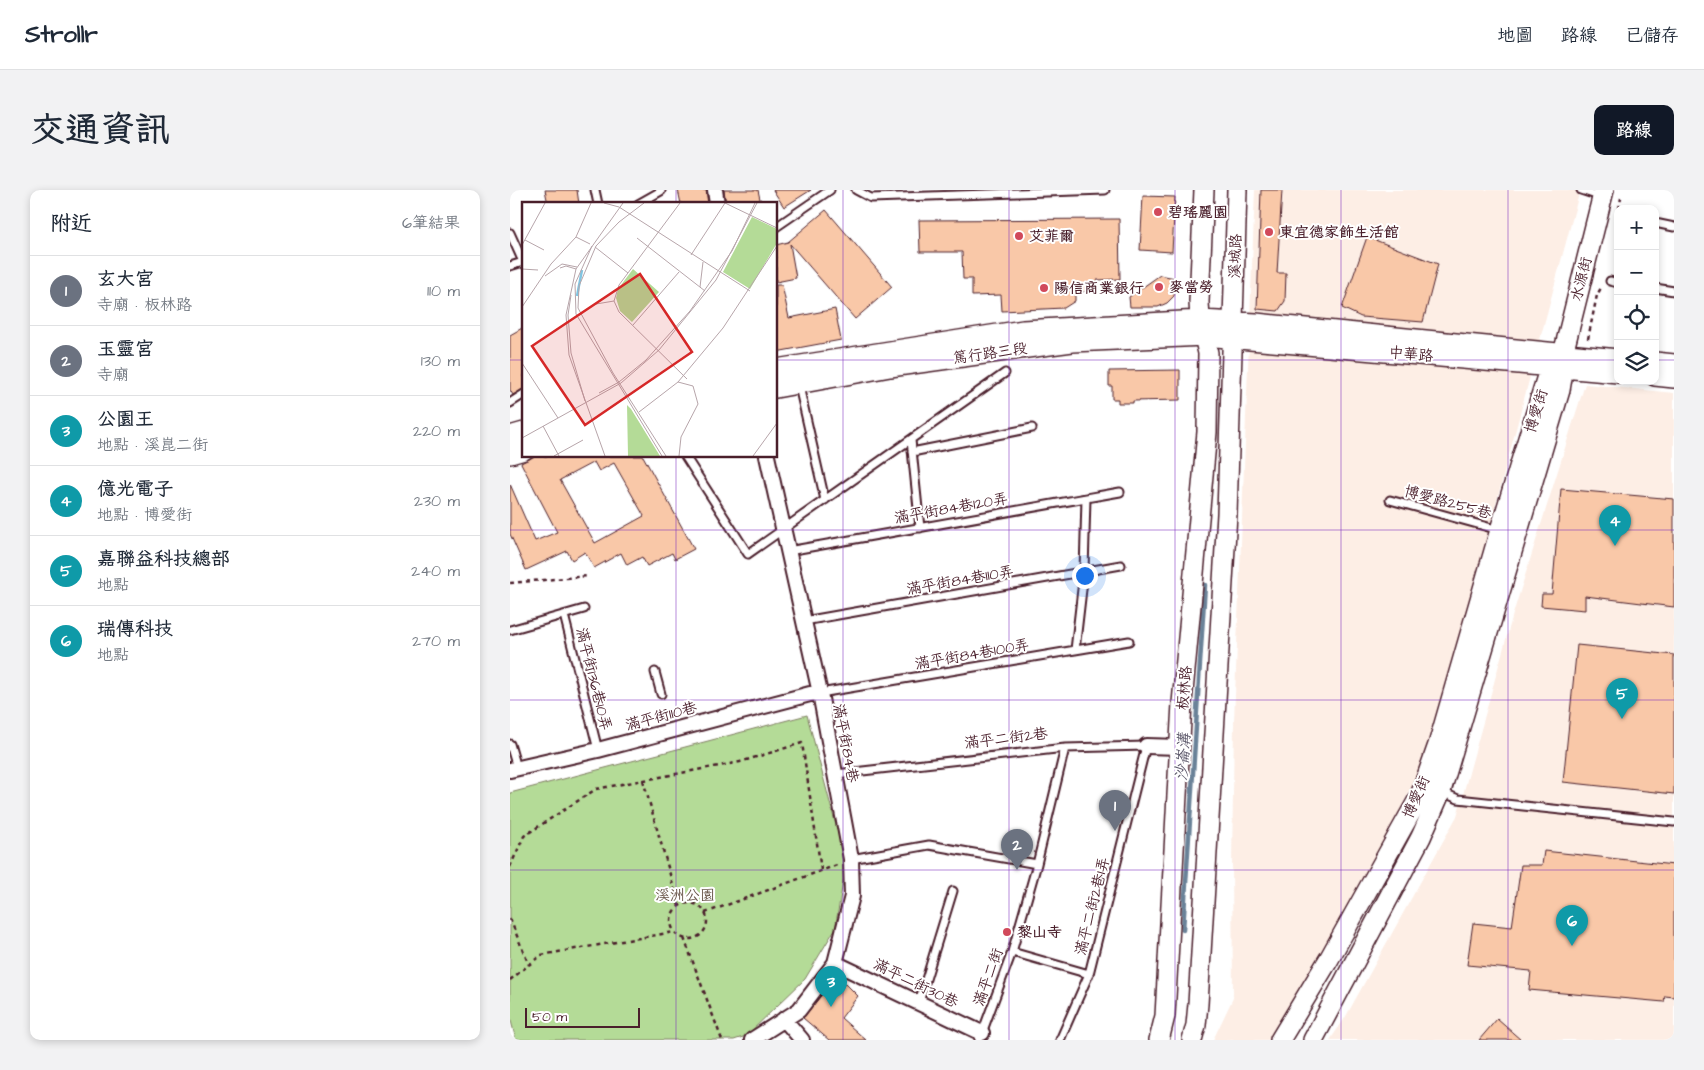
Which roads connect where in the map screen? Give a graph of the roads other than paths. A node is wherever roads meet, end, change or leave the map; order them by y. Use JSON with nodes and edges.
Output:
{"nodes":[{"id":1,"x":830,"y":190,"type":"edge"},
{"id":2,"x":856,"y":190,"type":"edge"},
{"id":3,"x":1106,"y":190,"type":"edge"},
{"id":4,"x":1204,"y":190,"type":"edge"},
{"id":5,"x":1237,"y":190,"type":"edge"},
{"id":6,"x":1581,"y":190,"type":"edge"},
{"id":7,"x":661,"y":191,"type":"edge"},
{"id":8,"x":1603,"y":193,"type":"edge"},
{"id":9,"x":642,"y":202,"type":"edge"},
{"id":10,"x":1659,"y":224,"type":"edge"},
{"id":11,"x":778,"y":226,"type":"edge"},
{"id":12,"x":1674,"y":227,"type":"edge"},
{"id":13,"x":510,"y":233,"type":"edge"},
{"id":14,"x":522,"y":261,"type":"edge"},
{"id":15,"x":1659,"y":289,"type":"edge"},
{"id":16,"x":1674,"y":291,"type":"edge"},
{"id":17,"x":1203,"y":328,"type":"junction"},
{"id":18,"x":1232,"y":330,"type":"junction"},
{"id":19,"x":1614,"y":359,"type":"edge"},
{"id":20,"x":1561,"y":361,"type":"junction"},
{"id":21,"x":1659,"y":362,"type":"edge"},
{"id":22,"x":1674,"y":364,"type":"edge"},
{"id":23,"x":778,"y":369,"type":"edge"},
{"id":24,"x":1614,"y":372,"type":"edge"},
{"id":25,"x":1005,"y":373,"type":"dead end"},
{"id":26,"x":1659,"y":376,"type":"edge"},
{"id":27,"x":1674,"y":378,"type":"edge"},
{"id":28,"x":798,"y":384,"type":"junction"},
{"id":29,"x":778,"y":388,"type":"edge"},
{"id":30,"x":522,"y":395,"type":"edge"},
{"id":31,"x":510,"y":403,"type":"edge"},
{"id":32,"x":1032,"y":428,"type":"dead end"},
{"id":33,"x":911,"y":440,"type":"junction"},
{"id":34,"x":912,"y":452,"type":"junction"},
{"id":35,"x":686,"y":458,"type":"edge"},
{"id":36,"x":767,"y":458,"type":"edge"},
{"id":37,"x":1120,"y":492,"type":"dead end"},
{"id":38,"x":1086,"y":498,"type":"junction"},
{"id":39,"x":825,"y":500,"type":"junction"},
{"id":40,"x":1390,"y":500,"type":"dead end"},
{"id":41,"x":920,"y":528,"type":"junction"},
{"id":42,"x":783,"y":530,"type":"junction"},
{"id":43,"x":1500,"y":530,"type":"junction"},
{"id":44,"x":788,"y":551,"type":"junction"},
{"id":45,"x":1121,"y":565,"type":"dead end"},
{"id":46,"x":1084,"y":572,"type":"junction"},
{"id":47,"x":584,"y":609,"type":"dead end"},
{"id":48,"x":564,"y":615,"type":"junction"},
{"id":49,"x":804,"y":621,"type":"junction"},
{"id":50,"x":510,"y":630,"type":"edge"},
{"id":51,"x":1129,"y":641,"type":"dead end"},
{"id":52,"x":1075,"y":650,"type":"junction"},
{"id":53,"x":655,"y":672,"type":"dead end"},
{"id":54,"x":820,"y":693,"type":"junction"},
{"id":55,"x":661,"y":694,"type":"dead end"},
{"id":56,"x":510,"y":744,"type":"edge"},
{"id":57,"x":1146,"y":746,"type":"junction"},
{"id":58,"x":1180,"y":747,"type":"junction"},
{"id":59,"x":1065,"y":748,"type":"junction"},
{"id":60,"x":598,"y":750,"type":"junction"},
{"id":61,"x":513,"y":769,"type":"edge"},
{"id":62,"x":836,"y":774,"type":"junction"},
{"id":63,"x":1432,"y":787,"type":"junction"},
{"id":64,"x":1674,"y":822,"type":"edge"},
{"id":65,"x":846,"y":862,"type":"junction"},
{"id":66,"x":1037,"y":864,"type":"junction"},
{"id":67,"x":953,"y":891,"type":"dead end"},
{"id":68,"x":1012,"y":952,"type":"junction"},
{"id":69,"x":835,"y":963,"type":"junction"},
{"id":70,"x":1089,"y":974,"type":"junction"},
{"id":71,"x":919,"y":1002,"type":"junction"},
{"id":72,"x":784,"y":1019,"type":"junction"},
{"id":73,"x":980,"y":1037,"type":"edge"},
{"id":74,"x":752,"y":1040,"type":"edge"},
{"id":75,"x":802,"y":1040,"type":"edge"},
{"id":76,"x":807,"y":1040,"type":"edge"},
{"id":77,"x":1060,"y":1040,"type":"edge"},
{"id":78,"x":1160,"y":1040,"type":"edge"},
{"id":79,"x":1192,"y":1040,"type":"edge"},
{"id":80,"x":1280,"y":1040,"type":"edge"},
{"id":81,"x":1313,"y":1040,"type":"edge"}],
"edges":[{"from":1,"to":11,"type":"lane"},
{"from":2,"to":3,"type":"lane"},
{"from":4,"to":17,"type":"street"},
{"from":5,"to":18,"type":"street","name":"溪城路"},
{"from":6,"to":8,"type":"lane"},
{"from":7,"to":9,"type":"lane"},
{"from":8,"to":20,"type":"street","name":"水源街"},
{"from":10,"to":12,"type":"lane"},
{"from":13,"to":14,"type":"lane"},
{"from":15,"to":16,"type":"lane"},
{"from":17,"to":18,"type":"street","name":"中華路"},
{"from":17,"to":23,"type":"street","name":"篤行路三段"},
{"from":17,"to":28,"type":"street","name":"篤行路三段"},
{"from":17,"to":58,"type":"street","name":"板林路"},
{"from":18,"to":20,"type":"street","name":"中華路"},
{"from":18,"to":79,"type":"street"},
{"from":19,"to":20,"type":"street","name":"中華路"},
{"from":20,"to":24,"type":"street","name":"中華路"},
{"from":20,"to":43,"type":"street","name":"博愛街"},
{"from":20,"to":63,"type":"street","name":"博愛街"},
{"from":21,"to":22,"type":"street"},
{"from":25,"to":33,"type":"lane"},
{"from":26,"to":27,"type":"street"},
{"from":28,"to":29,"type":"street","name":"篤行路三段"},
{"from":28,"to":39,"type":"lane"},
{"from":30,"to":31,"type":"lane"},
{"from":32,"to":34,"type":"lane"},
{"from":33,"to":34,"type":"lane"},
{"from":33,"to":39,"type":"lane"},
{"from":34,"to":41,"type":"lane"},
{"from":35,"to":42,"type":"lane"},
{"from":36,"to":42,"type":"street","name":"滿平街84巷"},
{"from":37,"to":38,"type":"lane","name":"滿平街84巷120弄"},
{"from":38,"to":41,"type":"lane","name":"滿平街84巷120弄"},
{"from":38,"to":46,"type":"lane"},
{"from":39,"to":42,"type":"lane"},
{"from":40,"to":43,"type":"lane","name":"博愛路255巷"},
{"from":41,"to":44,"type":"lane","name":"滿平街84巷120弄"},
{"from":42,"to":44,"type":"street","name":"滿平街84巷"},
{"from":43,"to":63,"type":"street","name":"博愛街"},
{"from":44,"to":49,"type":"street","name":"滿平街84巷"},
{"from":45,"to":46,"type":"lane","name":"滿平街84巷110弄"},
{"from":46,"to":49,"type":"lane","name":"滿平街84巷110弄"},
{"from":46,"to":52,"type":"lane"},
{"from":47,"to":48,"type":"lane"},
{"from":48,"to":50,"type":"lane"},
{"from":48,"to":60,"type":"lane","name":"滿平街136巷10弄"},
{"from":49,"to":54,"type":"street","name":"滿平街84巷"},
{"from":51,"to":52,"type":"lane","name":"滿平街84巷100弄"},
{"from":52,"to":54,"type":"lane","name":"滿平街84巷100弄"},
{"from":53,"to":55,"type":"lane"},
{"from":54,"to":60,"type":"street","name":"滿平街110巷"},
{"from":54,"to":62,"type":"street","name":"滿平街84巷"},
{"from":56,"to":61,"type":"lane"},
{"from":57,"to":58,"type":"street","name":"滿平二街2巷"},
{"from":57,"to":59,"type":"lane","name":"滿平二街2巷"},
{"from":57,"to":70,"type":"lane","name":"滿平二街2巷1弄"},
{"from":58,"to":78,"type":"street","name":"板林路"},
{"from":59,"to":62,"type":"lane","name":"滿平二街2巷"},
{"from":59,"to":66,"type":"lane","name":"滿平二街"},
{"from":60,"to":61,"type":"street","name":"滿平街110巷"},
{"from":62,"to":65,"type":"street","name":"滿平街84巷"},
{"from":63,"to":64,"type":"lane"},
{"from":63,"to":80,"type":"street","name":"博愛街"},
{"from":63,"to":81,"type":"street","name":"博愛街"},
{"from":65,"to":66,"type":"lane"},
{"from":65,"to":69,"type":"street","name":"滿平街84巷"},
{"from":66,"to":68,"type":"lane","name":"滿平二街"},
{"from":67,"to":71,"type":"lane"},
{"from":68,"to":70,"type":"lane"},
{"from":68,"to":73,"type":"lane","name":"滿平二街"},
{"from":69,"to":71,"type":"street","name":"滿平二街30巷"},
{"from":69,"to":72,"type":"street"},
{"from":70,"to":77,"type":"lane","name":"滿平二街2巷1弄"},
{"from":71,"to":73,"type":"street","name":"滿平二街30巷"},
{"from":72,"to":74,"type":"street"},
{"from":72,"to":75,"type":"street"},
{"from":72,"to":76,"type":"lane"}]}
